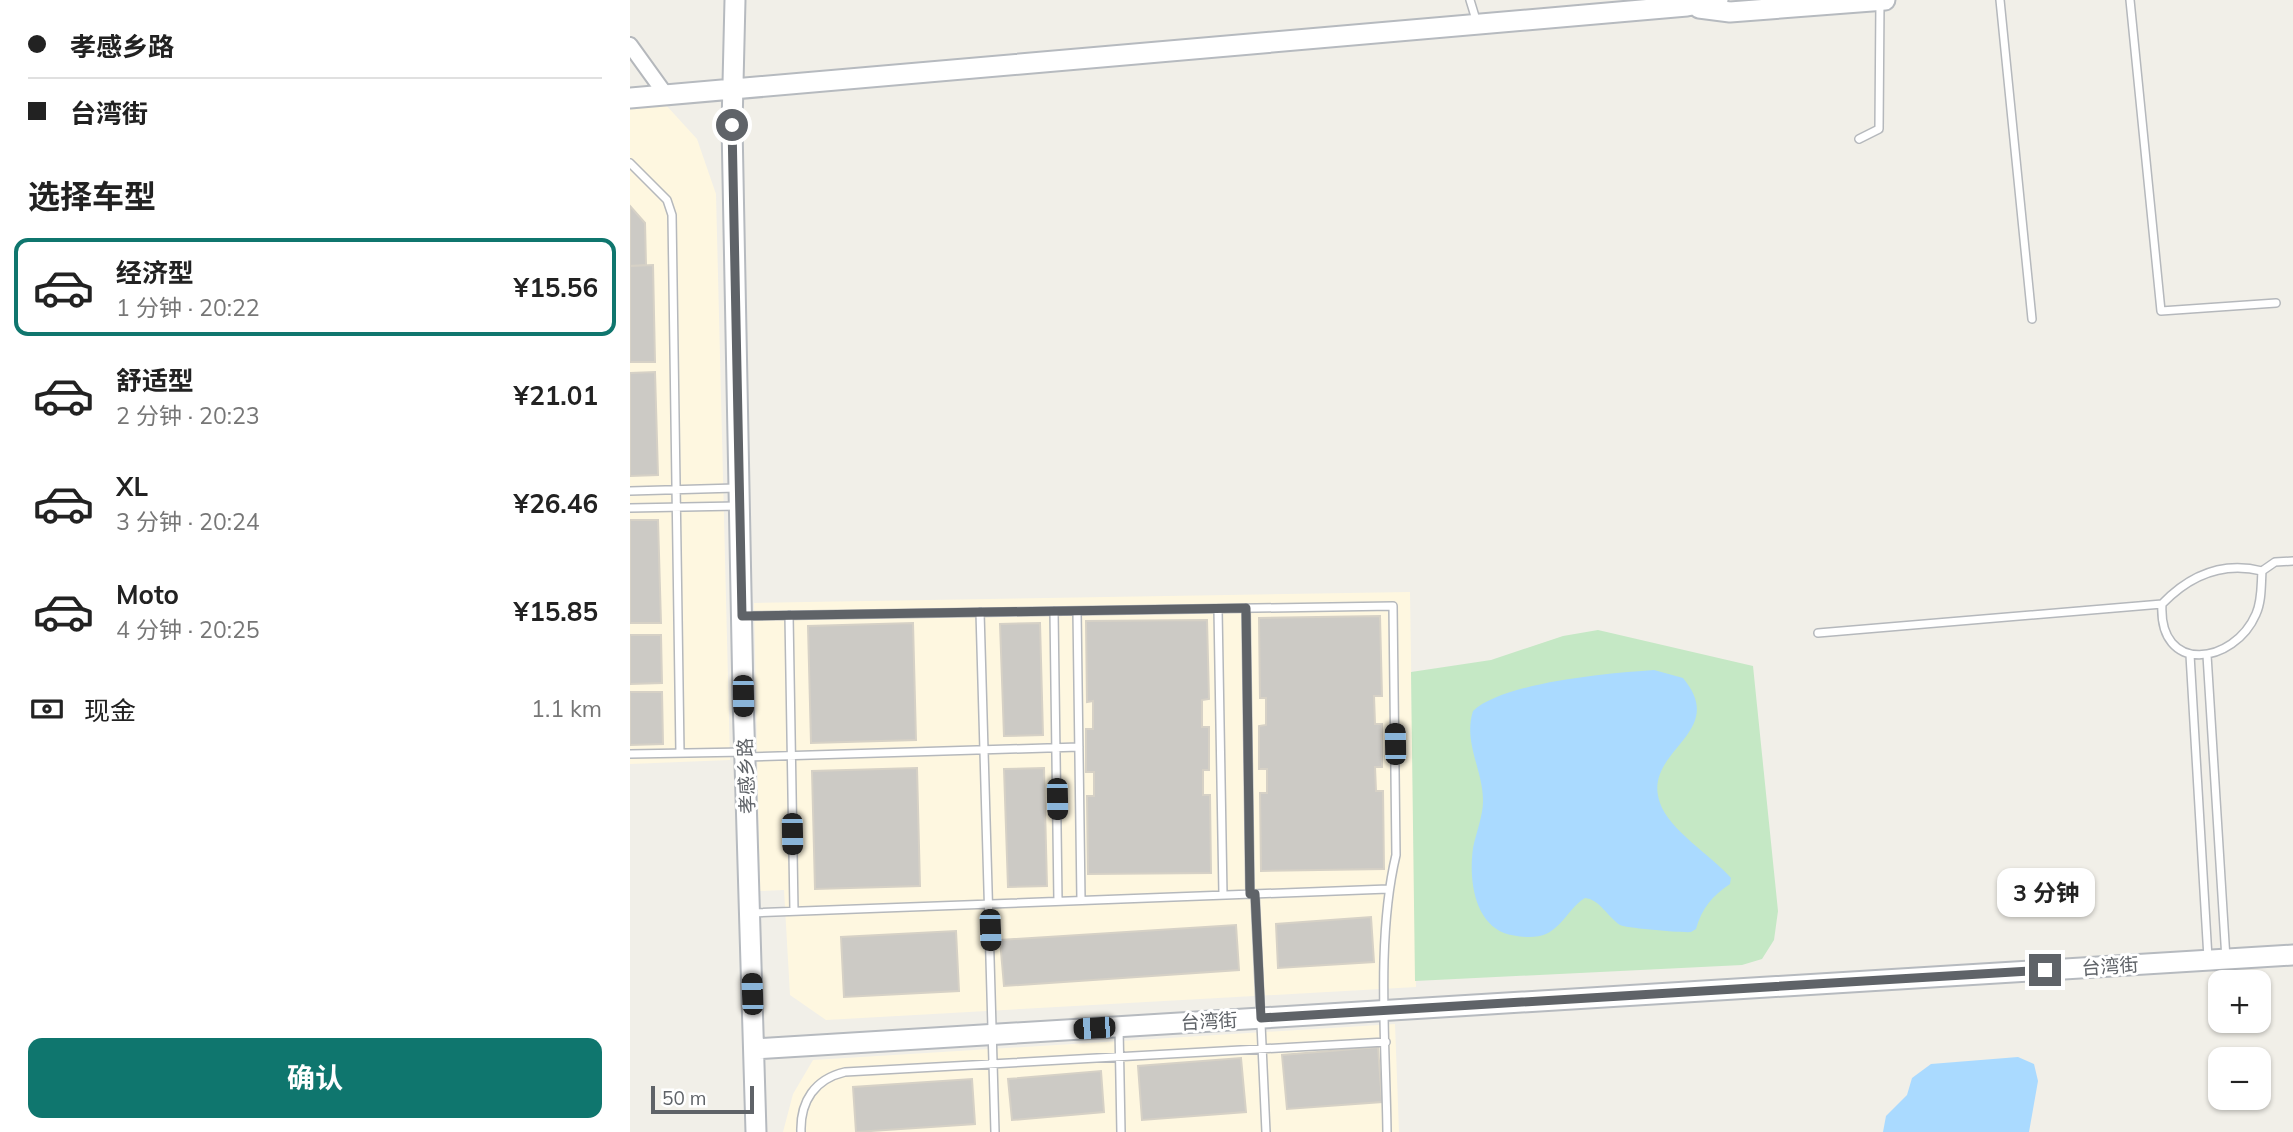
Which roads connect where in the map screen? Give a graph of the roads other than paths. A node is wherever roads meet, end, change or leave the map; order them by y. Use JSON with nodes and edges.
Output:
{"nodes":[{"id":1,"x":734,"y":0,"type":"edge"},
{"id":2,"x":1470,"y":0,"type":"edge"},
{"id":3,"x":1718,"y":0,"type":"edge"},
{"id":4,"x":1882,"y":0,"type":"edge"},
{"id":5,"x":2000,"y":0,"type":"edge"},
{"id":6,"x":2130,"y":0,"type":"edge"},
{"id":7,"x":1686,"y":3,"type":"edge"},
{"id":8,"x":1477,"y":23,"type":"junction"},
{"id":9,"x":630,"y":45,"type":"edge"},
{"id":10,"x":733,"y":90,"type":"junction"},
{"id":11,"x":666,"y":95,"type":"junction"},
{"id":12,"x":630,"y":98,"type":"edge"},
{"id":13,"x":1859,"y":139,"type":"dead end"},
{"id":14,"x":630,"y":163,"type":"edge"},
{"id":15,"x":2276,"y":303,"type":"dead end"},
{"id":16,"x":2032,"y":319,"type":"dead end"},
{"id":17,"x":676,"y":490,"type":"junction"},
{"id":18,"x":630,"y":491,"type":"edge"},
{"id":19,"x":740,"y":497,"type":"junction"},
{"id":20,"x":677,"y":507,"type":"junction"},
{"id":21,"x":630,"y":508,"type":"edge"},
{"id":22,"x":2293,"y":561,"type":"edge"},
{"id":23,"x":2262,"y":571,"type":"junction"},
{"id":24,"x":2162,"y":604,"type":"junction"},
{"id":25,"x":1246,"y":608,"type":"junction"},
{"id":26,"x":1218,"y":609,"type":"junction"},
{"id":27,"x":1054,"y":611,"type":"junction"},
{"id":28,"x":1077,"y":611,"type":"junction"},
{"id":29,"x":980,"y":612,"type":"junction"},
{"id":30,"x":789,"y":615,"type":"junction"},
{"id":31,"x":742,"y":616,"type":"junction"},
{"id":32,"x":1818,"y":633,"type":"dead end"},
{"id":33,"x":2207,"y":654,"type":"junction"},
{"id":34,"x":2190,"y":655,"type":"junction"},
{"id":35,"x":1079,"y":747,"type":"junction"},
{"id":36,"x":1056,"y":748,"type":"junction"},
{"id":37,"x":984,"y":750,"type":"junction"},
{"id":38,"x":680,"y":753,"type":"junction"},
{"id":39,"x":630,"y":754,"type":"edge"},
{"id":40,"x":745,"y":755,"type":"junction"},
{"id":41,"x":791,"y":756,"type":"junction"},
{"id":42,"x":1388,"y":889,"type":"junction"},
{"id":43,"x":1252,"y":894,"type":"junction"},
{"id":44,"x":1223,"y":895,"type":"junction"},
{"id":45,"x":1081,"y":900,"type":"junction"},
{"id":46,"x":1058,"y":901,"type":"junction"},
{"id":47,"x":989,"y":904,"type":"junction"},
{"id":48,"x":794,"y":911,"type":"junction"},
{"id":49,"x":750,"y":913,"type":"junction"},
{"id":50,"x":2293,"y":955,"type":"edge"},
{"id":51,"x":2217,"y":960,"type":"junction"},
{"id":52,"x":1385,"y":1012,"type":"junction"},
{"id":53,"x":1261,"y":1018,"type":"junction"},
{"id":54,"x":1119,"y":1027,"type":"junction"},
{"id":55,"x":993,"y":1035,"type":"junction"},
{"id":56,"x":1385,"y":1042,"type":"junction"},
{"id":57,"x":754,"y":1049,"type":"junction"},
{"id":58,"x":1263,"y":1049,"type":"junction"},
{"id":59,"x":1119,"y":1057,"type":"junction"},
{"id":60,"x":993,"y":1064,"type":"junction"},
{"id":61,"x":757,"y":1132,"type":"edge"},
{"id":62,"x":801,"y":1132,"type":"edge"},
{"id":63,"x":995,"y":1132,"type":"edge"},
{"id":64,"x":1121,"y":1132,"type":"edge"},
{"id":65,"x":1266,"y":1132,"type":"edge"},
{"id":66,"x":1387,"y":1132,"type":"edge"}],
"edges":[{"from":1,"to":10,"type":"main road","name":"孝感乡路"},
{"from":2,"to":8,"type":"lane"},
{"from":3,"to":7,"type":"main road"},
{"from":4,"to":7,"type":"main road"},
{"from":4,"to":13,"type":"lane"},
{"from":5,"to":16,"type":"lane"},
{"from":6,"to":15,"type":"lane"},
{"from":7,"to":8,"type":"main road"},
{"from":8,"to":10,"type":"main road"},
{"from":9,"to":11,"type":"street"},
{"from":10,"to":11,"type":"main road"},
{"from":10,"to":19,"type":"main road","name":"孝感乡路"},
{"from":11,"to":12,"type":"main road"},
{"from":14,"to":17,"type":"lane"},
{"from":17,"to":18,"type":"lane"},
{"from":17,"to":19,"type":"lane"},
{"from":17,"to":20,"type":"lane"},
{"from":19,"to":20,"type":"lane"},
{"from":19,"to":31,"type":"main road","name":"孝感乡路"},
{"from":20,"to":21,"type":"lane"},
{"from":20,"to":38,"type":"lane"},
{"from":22,"to":23,"type":"lane"},
{"from":23,"to":24,"type":"lane"},
{"from":23,"to":33,"type":"lane"},
{"from":24,"to":32,"type":"lane"},
{"from":24,"to":34,"type":"lane"},
{"from":25,"to":26,"type":"lane"},
{"from":25,"to":42,"type":"lane"},
{"from":25,"to":43,"type":"lane"},
{"from":26,"to":28,"type":"lane"},
{"from":26,"to":44,"type":"lane"},
{"from":27,"to":28,"type":"lane"},
{"from":27,"to":29,"type":"lane"},
{"from":27,"to":36,"type":"lane"},
{"from":28,"to":35,"type":"lane"},
{"from":29,"to":30,"type":"lane"},
{"from":29,"to":37,"type":"lane"},
{"from":30,"to":31,"type":"lane"},
{"from":30,"to":41,"type":"lane"},
{"from":31,"to":40,"type":"main road","name":"孝感乡路"},
{"from":33,"to":34,"type":"lane"},
{"from":33,"to":51,"type":"lane"},
{"from":34,"to":51,"type":"lane"},
{"from":35,"to":36,"type":"lane"},
{"from":35,"to":45,"type":"lane"},
{"from":36,"to":37,"type":"lane"},
{"from":36,"to":46,"type":"lane"},
{"from":37,"to":41,"type":"lane"},
{"from":37,"to":47,"type":"lane"},
{"from":38,"to":39,"type":"lane"},
{"from":38,"to":40,"type":"lane"},
{"from":40,"to":41,"type":"lane"},
{"from":40,"to":49,"type":"main road","name":"孝感乡路"},
{"from":41,"to":48,"type":"lane"},
{"from":42,"to":43,"type":"lane"},
{"from":42,"to":52,"type":"lane"},
{"from":43,"to":44,"type":"lane"},
{"from":43,"to":53,"type":"lane"},
{"from":44,"to":45,"type":"lane"},
{"from":45,"to":46,"type":"lane"},
{"from":46,"to":47,"type":"lane"},
{"from":47,"to":48,"type":"lane"},
{"from":47,"to":55,"type":"lane"},
{"from":48,"to":49,"type":"lane"},
{"from":49,"to":57,"type":"main road","name":"孝感乡路"},
{"from":50,"to":51,"type":"main road","name":"台湾街"},
{"from":51,"to":52,"type":"main road","name":"台湾街"},
{"from":52,"to":53,"type":"main road","name":"台湾街"},
{"from":52,"to":56,"type":"lane"},
{"from":53,"to":54,"type":"main road","name":"台湾街"},
{"from":53,"to":58,"type":"lane"},
{"from":54,"to":55,"type":"main road","name":"台湾街"},
{"from":54,"to":59,"type":"lane"},
{"from":55,"to":57,"type":"main road","name":"台湾街"},
{"from":55,"to":60,"type":"lane"},
{"from":56,"to":58,"type":"lane"},
{"from":56,"to":66,"type":"lane"},
{"from":57,"to":61,"type":"main road","name":"孝感乡路"},
{"from":58,"to":59,"type":"lane"},
{"from":58,"to":65,"type":"lane"},
{"from":59,"to":60,"type":"lane"},
{"from":59,"to":64,"type":"lane"},
{"from":60,"to":62,"type":"lane"},
{"from":60,"to":63,"type":"lane"}]}
